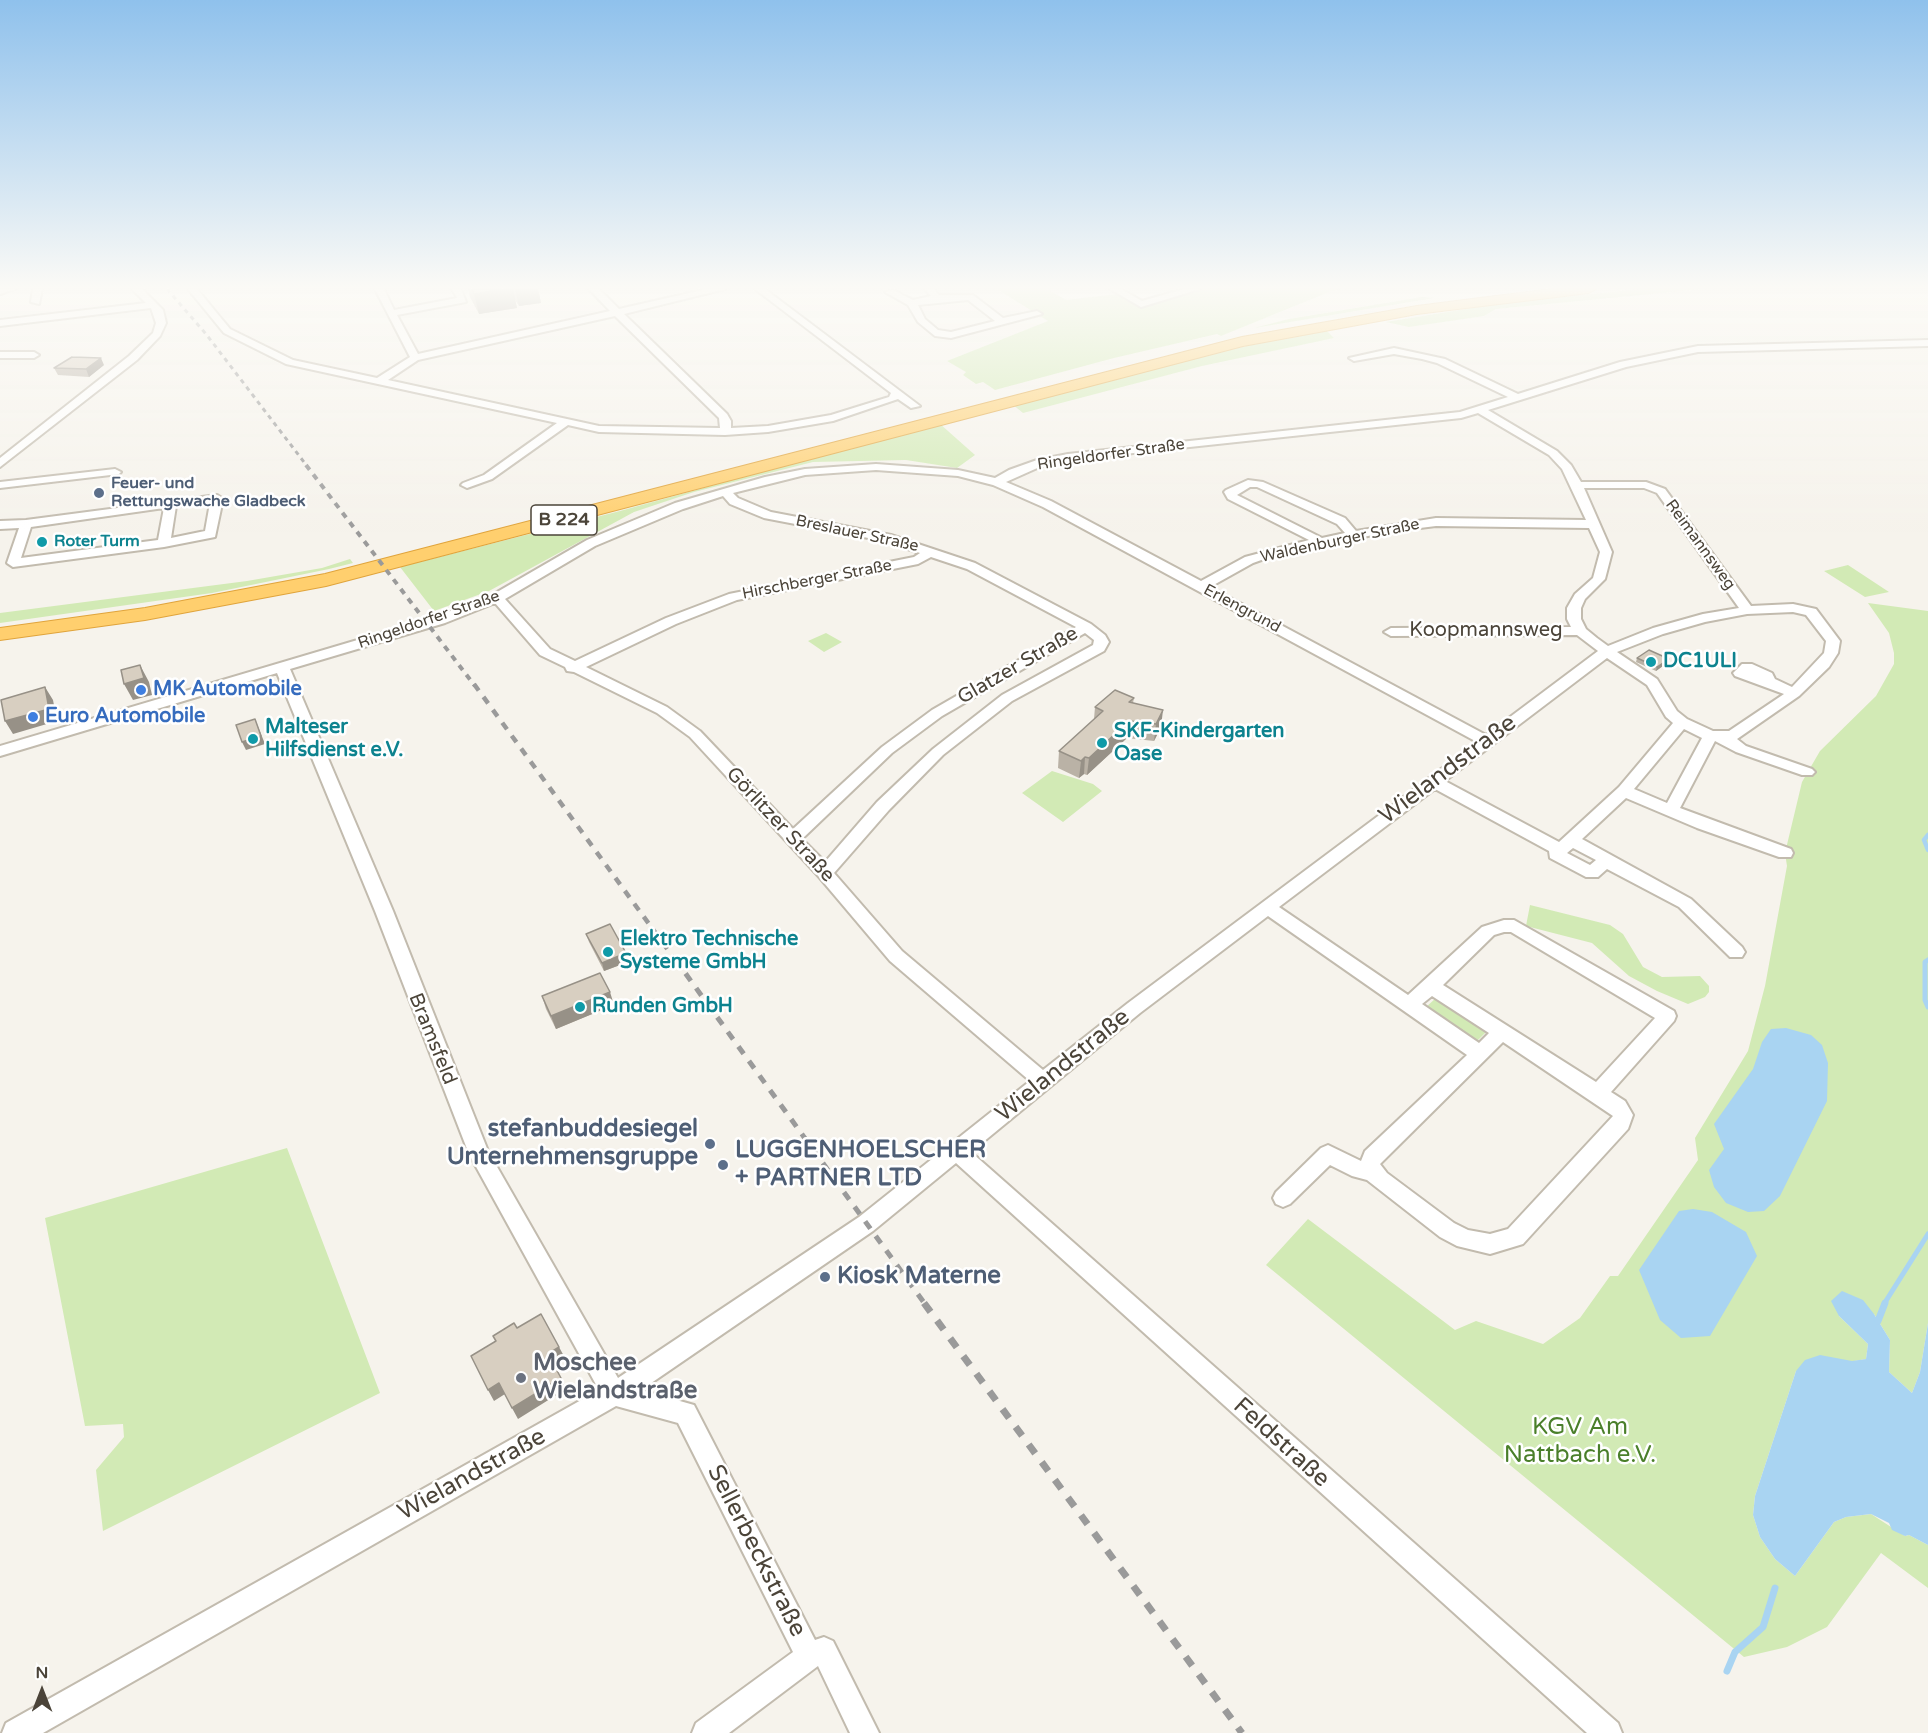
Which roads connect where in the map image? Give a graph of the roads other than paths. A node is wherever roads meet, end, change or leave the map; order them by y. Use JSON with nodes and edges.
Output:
{"nodes":[{"id":1,"x":117,"y":370,"type":"edge"},
{"id":2,"x":325,"y":370,"type":"edge"},
{"id":3,"x":397,"y":370,"type":"edge"},
{"id":4,"x":676,"y":370,"type":"edge"},
{"id":5,"x":862,"y":370,"type":"edge"},
{"id":6,"x":1113,"y":370,"type":"edge"},
{"id":7,"x":1113,"y":370,"type":"edge"},
{"id":8,"x":1460,"y":370,"type":"edge"},
{"id":9,"x":1606,"y":370,"type":"edge"},
{"id":10,"x":378,"y":382,"type":"junction"},
{"id":11,"x":895,"y":396,"type":"junction"},
{"id":12,"x":1519,"y":398,"type":"junction"},
{"id":13,"x":915,"y":406,"type":"dead end"},
{"id":14,"x":1480,"y":410,"type":"junction"},
{"id":15,"x":564,"y":423,"type":"junction"},
{"id":16,"x":725,"y":432,"type":"junction"},
{"id":17,"x":0,"y":464,"type":"edge"},
{"id":18,"x":115,"y":472,"type":"dead end"},
{"id":19,"x":997,"y":482,"type":"junction"},
{"id":20,"x":0,"y":485,"type":"edge"},
{"id":21,"x":467,"y":485,"type":"dead end"},
{"id":22,"x":1577,"y":485,"type":"junction"},
{"id":23,"x":724,"y":491,"type":"junction"},
{"id":24,"x":171,"y":503,"type":"junction"},
{"id":25,"x":26,"y":524,"type":"junction"},
{"id":26,"x":1594,"y":524,"type":"junction"},
{"id":27,"x":0,"y":525,"type":"edge"},
{"id":28,"x":1353,"y":535,"type":"junction"},
{"id":29,"x":1321,"y":542,"type":"junction"},
{"id":30,"x":164,"y":543,"type":"junction"},
{"id":31,"x":931,"y":551,"type":"junction"},
{"id":32,"x":1200,"y":586,"type":"junction"},
{"id":33,"x":498,"y":598,"type":"junction"},
{"id":34,"x":1747,"y":610,"type":"junction"},
{"id":35,"x":0,"y":627,"type":"edge"},
{"id":36,"x":1086,"y":627,"type":"junction"},
{"id":37,"x":1580,"y":631,"type":"junction"},
{"id":38,"x":1391,"y":632,"type":"dead end"},
{"id":39,"x":0,"y":634,"type":"edge"},
{"id":40,"x":1607,"y":651,"type":"junction"},
{"id":41,"x":282,"y":668,"type":"junction"},
{"id":42,"x":572,"y":668,"type":"junction"},
{"id":43,"x":1768,"y":681,"type":"dead end"},
{"id":44,"x":1794,"y":693,"type":"junction"},
{"id":45,"x":1682,"y":722,"type":"junction"},
{"id":46,"x":1716,"y":736,"type":"junction"},
{"id":47,"x":1485,"y":740,"type":"junction"},
{"id":48,"x":0,"y":751,"type":"edge"},
{"id":49,"x":1807,"y":772,"type":"dead end"},
{"id":50,"x":1433,"y":781,"type":"junction"},
{"id":51,"x":1624,"y":791,"type":"junction"},
{"id":52,"x":1671,"y":811,"type":"junction"},
{"id":53,"x":793,"y":838,"type":"junction"},
{"id":54,"x":1565,"y":845,"type":"junction"},
{"id":55,"x":1785,"y":853,"type":"dead end"},
{"id":56,"x":825,"y":873,"type":"junction"},
{"id":57,"x":1268,"y":908,"type":"junction"},
{"id":58,"x":1736,"y":952,"type":"dead end"},
{"id":59,"x":1431,"y":986,"type":"junction"},
{"id":60,"x":1408,"y":1006,"type":"junction"},
{"id":61,"x":1502,"y":1032,"type":"junction"},
{"id":62,"x":1480,"y":1054,"type":"junction"},
{"id":63,"x":1043,"y":1081,"type":"junction"},
{"id":64,"x":1597,"y":1094,"type":"junction"},
{"id":65,"x":956,"y":1151,"type":"junction"},
{"id":66,"x":1372,"y":1172,"type":"junction"},
{"id":67,"x":1283,"y":1198,"type":"dead end"},
{"id":68,"x":614,"y":1395,"type":"junction"},
{"id":69,"x":809,"y":1656,"type":"junction"},
{"id":70,"x":16,"y":1733,"type":"edge"},
{"id":71,"x":706,"y":1733,"type":"edge"},
{"id":72,"x":865,"y":1733,"type":"edge"},
{"id":73,"x":1608,"y":1733,"type":"edge"}],
"edges":[{"from":1,"to":17,"type":"street"},
{"from":2,"to":10,"type":"street"},
{"from":3,"to":10,"type":"street"},
{"from":4,"to":16,"type":"street"},
{"from":5,"to":11,"type":"street"},
{"from":6,"to":35,"type":"highway","number":"B 224"},
{"from":7,"to":39,"type":"highway","number":"B 224"},
{"from":8,"to":12,"type":"street"},
{"from":9,"to":12,"type":"street","name":"Ringeldorfer Straße"},
{"from":10,"to":15,"type":"street"},
{"from":11,"to":13,"type":"street"},
{"from":11,"to":16,"type":"street"},
{"from":12,"to":14,"type":"street","name":"Ringeldorfer Straße"},
{"from":14,"to":19,"type":"street","name":"Ringeldorfer Straße"},
{"from":14,"to":22,"type":"street"},
{"from":15,"to":16,"type":"street"},
{"from":15,"to":21,"type":"street"},
{"from":18,"to":20,"type":"street"},
{"from":19,"to":23,"type":"street","name":"Ringeldorfer Straße"},
{"from":19,"to":32,"type":"street","name":"Erlengrund"},
{"from":22,"to":26,"type":"street"},
{"from":22,"to":34,"type":"street","name":"Reimannsweg"},
{"from":23,"to":31,"type":"street","name":"Breslauer Straße"},
{"from":23,"to":33,"type":"street","name":"Ringeldorfer Straße"},
{"from":24,"to":25,"type":"street"},
{"from":24,"to":30,"type":"street"},
{"from":24,"to":30,"type":"street"},
{"from":25,"to":27,"type":"street"},
{"from":25,"to":30,"type":"street"},
{"from":26,"to":28,"type":"street","name":"Waldenburger Straße"},
{"from":26,"to":37,"type":"street"},
{"from":28,"to":29,"type":"street","name":"Waldenburger Straße"},
{"from":28,"to":29,"type":"street"},
{"from":29,"to":32,"type":"street","name":"Waldenburger Straße"},
{"from":31,"to":36,"type":"street","name":"Breslauer Straße"},
{"from":31,"to":42,"type":"street","name":"Hirschberger Straße"},
{"from":32,"to":47,"type":"street","name":"Erlengrund"},
{"from":33,"to":41,"type":"street","name":"Ringeldorfer Straße"},
{"from":33,"to":42,"type":"street","name":"Görlitzer Straße"},
{"from":34,"to":40,"type":"street","name":"Wielandstraße"},
{"from":34,"to":44,"type":"street","name":"Wielandstraße"},
{"from":36,"to":53,"type":"street","name":"Glatzer Straße"},
{"from":36,"to":56,"type":"street","name":"Glatzer Straße"},
{"from":37,"to":38,"type":"street","name":"Koopmannsweg"},
{"from":37,"to":40,"type":"street"},
{"from":40,"to":45,"type":"street"},
{"from":40,"to":47,"type":"street","name":"Wielandstraße"},
{"from":41,"to":48,"type":"street","name":"Ringeldorfer Straße"},
{"from":41,"to":68,"type":"street","name":"Bramsfeld"},
{"from":42,"to":53,"type":"street","name":"Görlitzer Straße"},
{"from":43,"to":44,"type":"street"},
{"from":44,"to":46,"type":"street"},
{"from":45,"to":46,"type":"street"},
{"from":45,"to":51,"type":"street"},
{"from":46,"to":49,"type":"street"},
{"from":46,"to":52,"type":"street"},
{"from":47,"to":50,"type":"street","name":"Wielandstraße"},
{"from":50,"to":54,"type":"street"},
{"from":50,"to":57,"type":"street","name":"Wielandstraße"},
{"from":51,"to":52,"type":"street"},
{"from":51,"to":54,"type":"street"},
{"from":52,"to":55,"type":"street"},
{"from":53,"to":56,"type":"street","name":"Görlitzer Straße"},
{"from":54,"to":58,"type":"street"},
{"from":56,"to":63,"type":"street","name":"Görlitzer Straße"},
{"from":57,"to":60,"type":"street"},
{"from":57,"to":63,"type":"street","name":"Wielandstraße"},
{"from":59,"to":60,"type":"street"},
{"from":59,"to":61,"type":"street"},
{"from":59,"to":64,"type":"street"},
{"from":60,"to":62,"type":"street"},
{"from":61,"to":62,"type":"street"},
{"from":61,"to":64,"type":"street"},
{"from":62,"to":66,"type":"street"},
{"from":63,"to":65,"type":"street","name":"Wielandstraße"},
{"from":64,"to":66,"type":"street"},
{"from":65,"to":68,"type":"street","name":"Wielandstraße"},
{"from":65,"to":73,"type":"street","name":"Feldstraße"},
{"from":66,"to":67,"type":"street"},
{"from":68,"to":69,"type":"street","name":"Sellerbeckstraße"},
{"from":68,"to":70,"type":"street","name":"Wielandstraße"},
{"from":69,"to":71,"type":"street"},
{"from":69,"to":72,"type":"street","name":"Sellerbeckstraße"}]}
